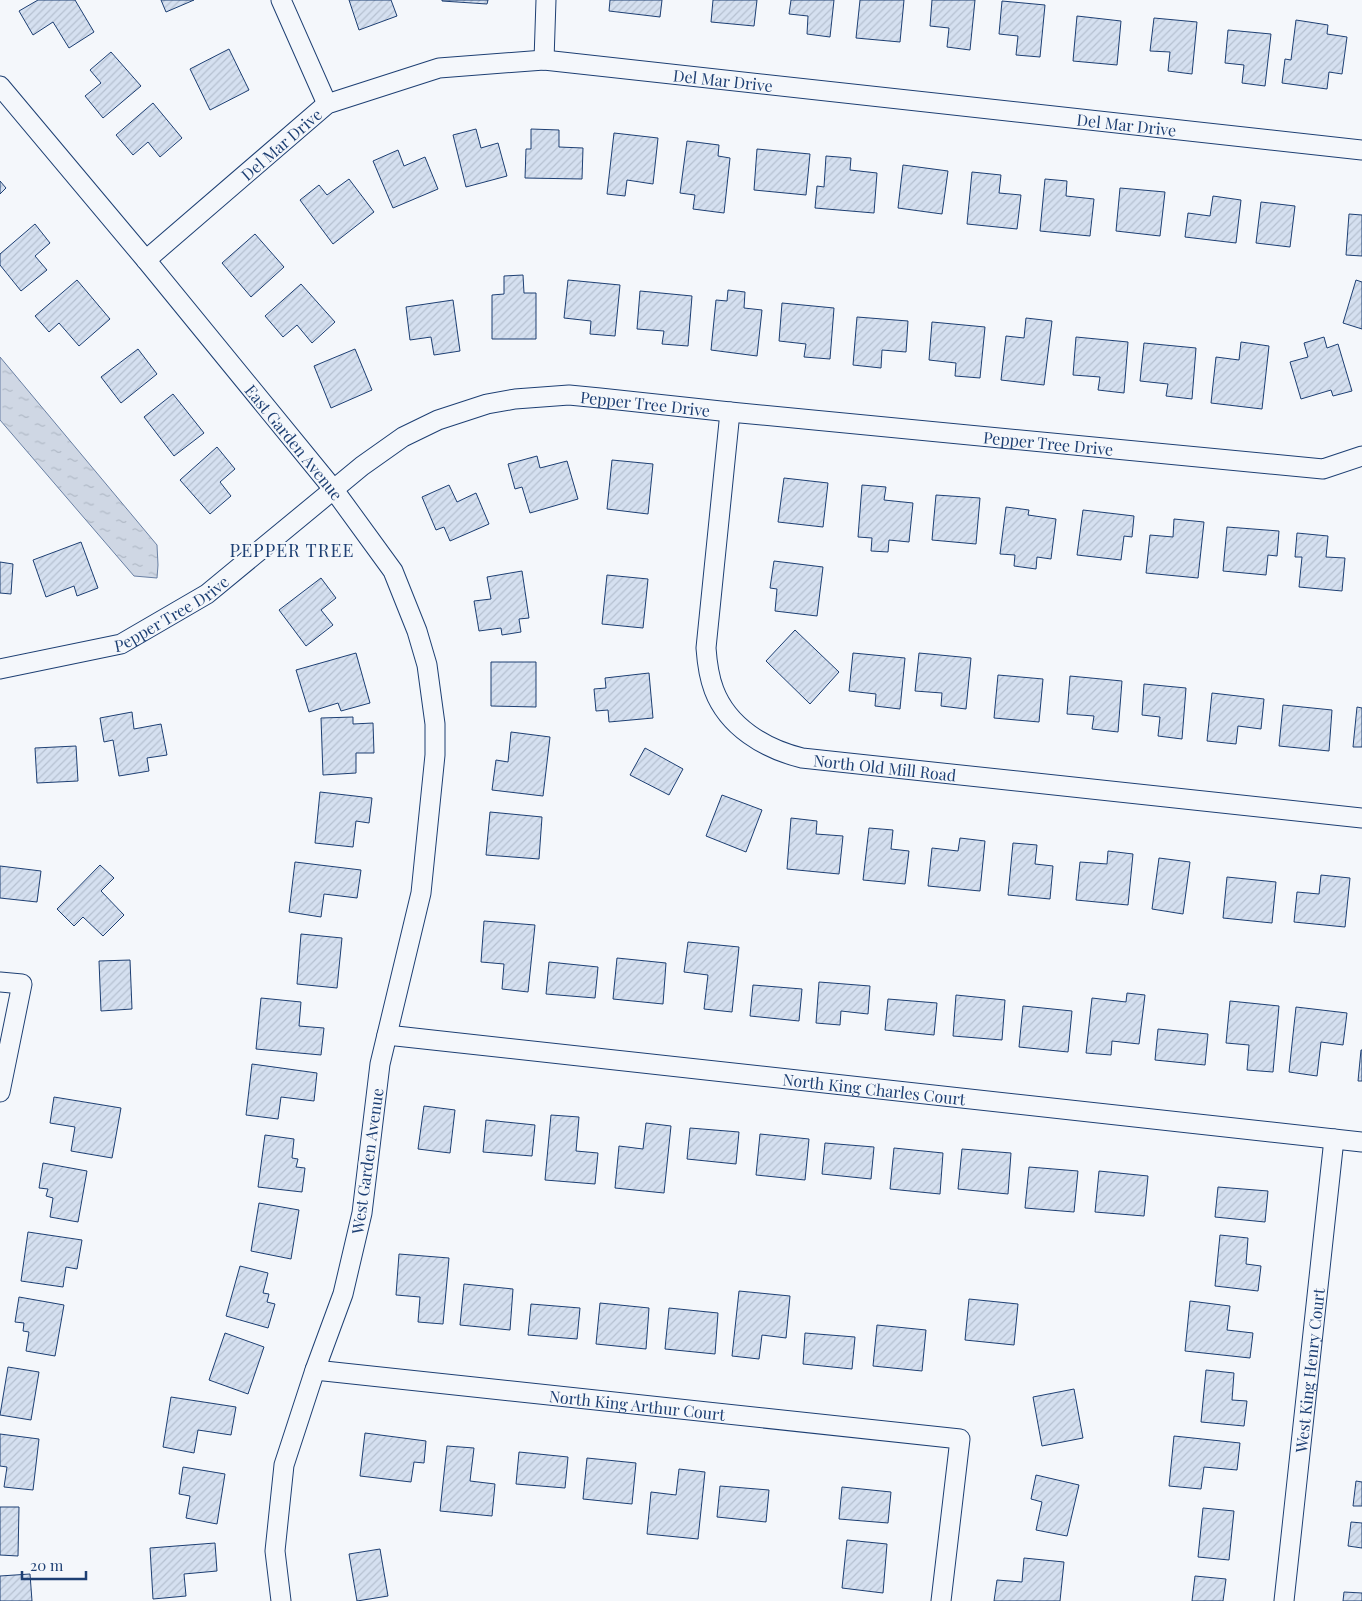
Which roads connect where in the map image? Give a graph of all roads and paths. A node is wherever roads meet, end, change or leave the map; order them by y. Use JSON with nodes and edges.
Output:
{"nodes":[{"id":1,"x":281,"y":0,"type":"edge"},
{"id":2,"x":546,"y":0,"type":"edge"},
{"id":3,"x":544,"y":60,"type":"junction"},
{"id":4,"x":0,"y":86,"type":"edge"},
{"id":5,"x":327,"y":104,"type":"junction"},
{"id":6,"x":1362,"y":150,"type":"edge"},
{"id":7,"x":146,"y":260,"type":"junction"},
{"id":8,"x":730,"y":412,"type":"junction"},
{"id":9,"x":1362,"y":456,"type":"edge"},
{"id":10,"x":334,"y":490,"type":"junction"},
{"id":11,"x":0,"y":669,"type":"edge"},
{"id":12,"x":1362,"y":818,"type":"edge"},
{"id":13,"x":425,"y":864,"type":"joint"},
{"id":14,"x":0,"y":982,"type":"edge"},
{"id":15,"x":387,"y":1035,"type":"junction"},
{"id":16,"x":0,"y":1092,"type":"edge"},
{"id":17,"x":1334,"y":1139,"type":"junction"},
{"id":18,"x":1362,"y":1142,"type":"edge"},
{"id":19,"x":315,"y":1370,"type":"junction"},
{"id":20,"x":281,"y":1601,"type":"edge"},
{"id":21,"x":941,"y":1601,"type":"edge"},
{"id":22,"x":1284,"y":1601,"type":"edge"}],
"edges":[{"from":1,"to":5,"type":"street"},
{"from":2,"to":3,"type":"street"},
{"from":3,"to":5,"type":"street","name":"Del Mar Drive"},
{"from":3,"to":6,"type":"street","name":"Del Mar Drive"},
{"from":4,"to":7,"type":"street","name":"East Garden Avenue"},
{"from":5,"to":7,"type":"street","name":"Del Mar Drive"},
{"from":7,"to":10,"type":"street","name":"East Garden Avenue"},
{"from":8,"to":9,"type":"street","name":"Pepper Tree Drive"},
{"from":8,"to":10,"type":"street","name":"Pepper Tree Drive"},
{"from":8,"to":12,"type":"street","name":"North Old Mill Road"},
{"from":10,"to":11,"type":"street","name":"Pepper Tree Drive"},
{"from":10,"to":13,"type":"street","name":"East Garden Avenue"},
{"from":13,"to":15,"type":"street","name":"West Garden Avenue"},
{"from":14,"to":16,"type":"street"},
{"from":15,"to":17,"type":"street","name":"North King Charles Court"},
{"from":15,"to":19,"type":"street","name":"West Garden Avenue"},
{"from":17,"to":18,"type":"street","name":"North King Charles Court"},
{"from":17,"to":22,"type":"street","name":"West King Henry Court"},
{"from":19,"to":20,"type":"street","name":"West Garden Avenue"},
{"from":19,"to":21,"type":"street","name":"North King Arthur Court"}]}
